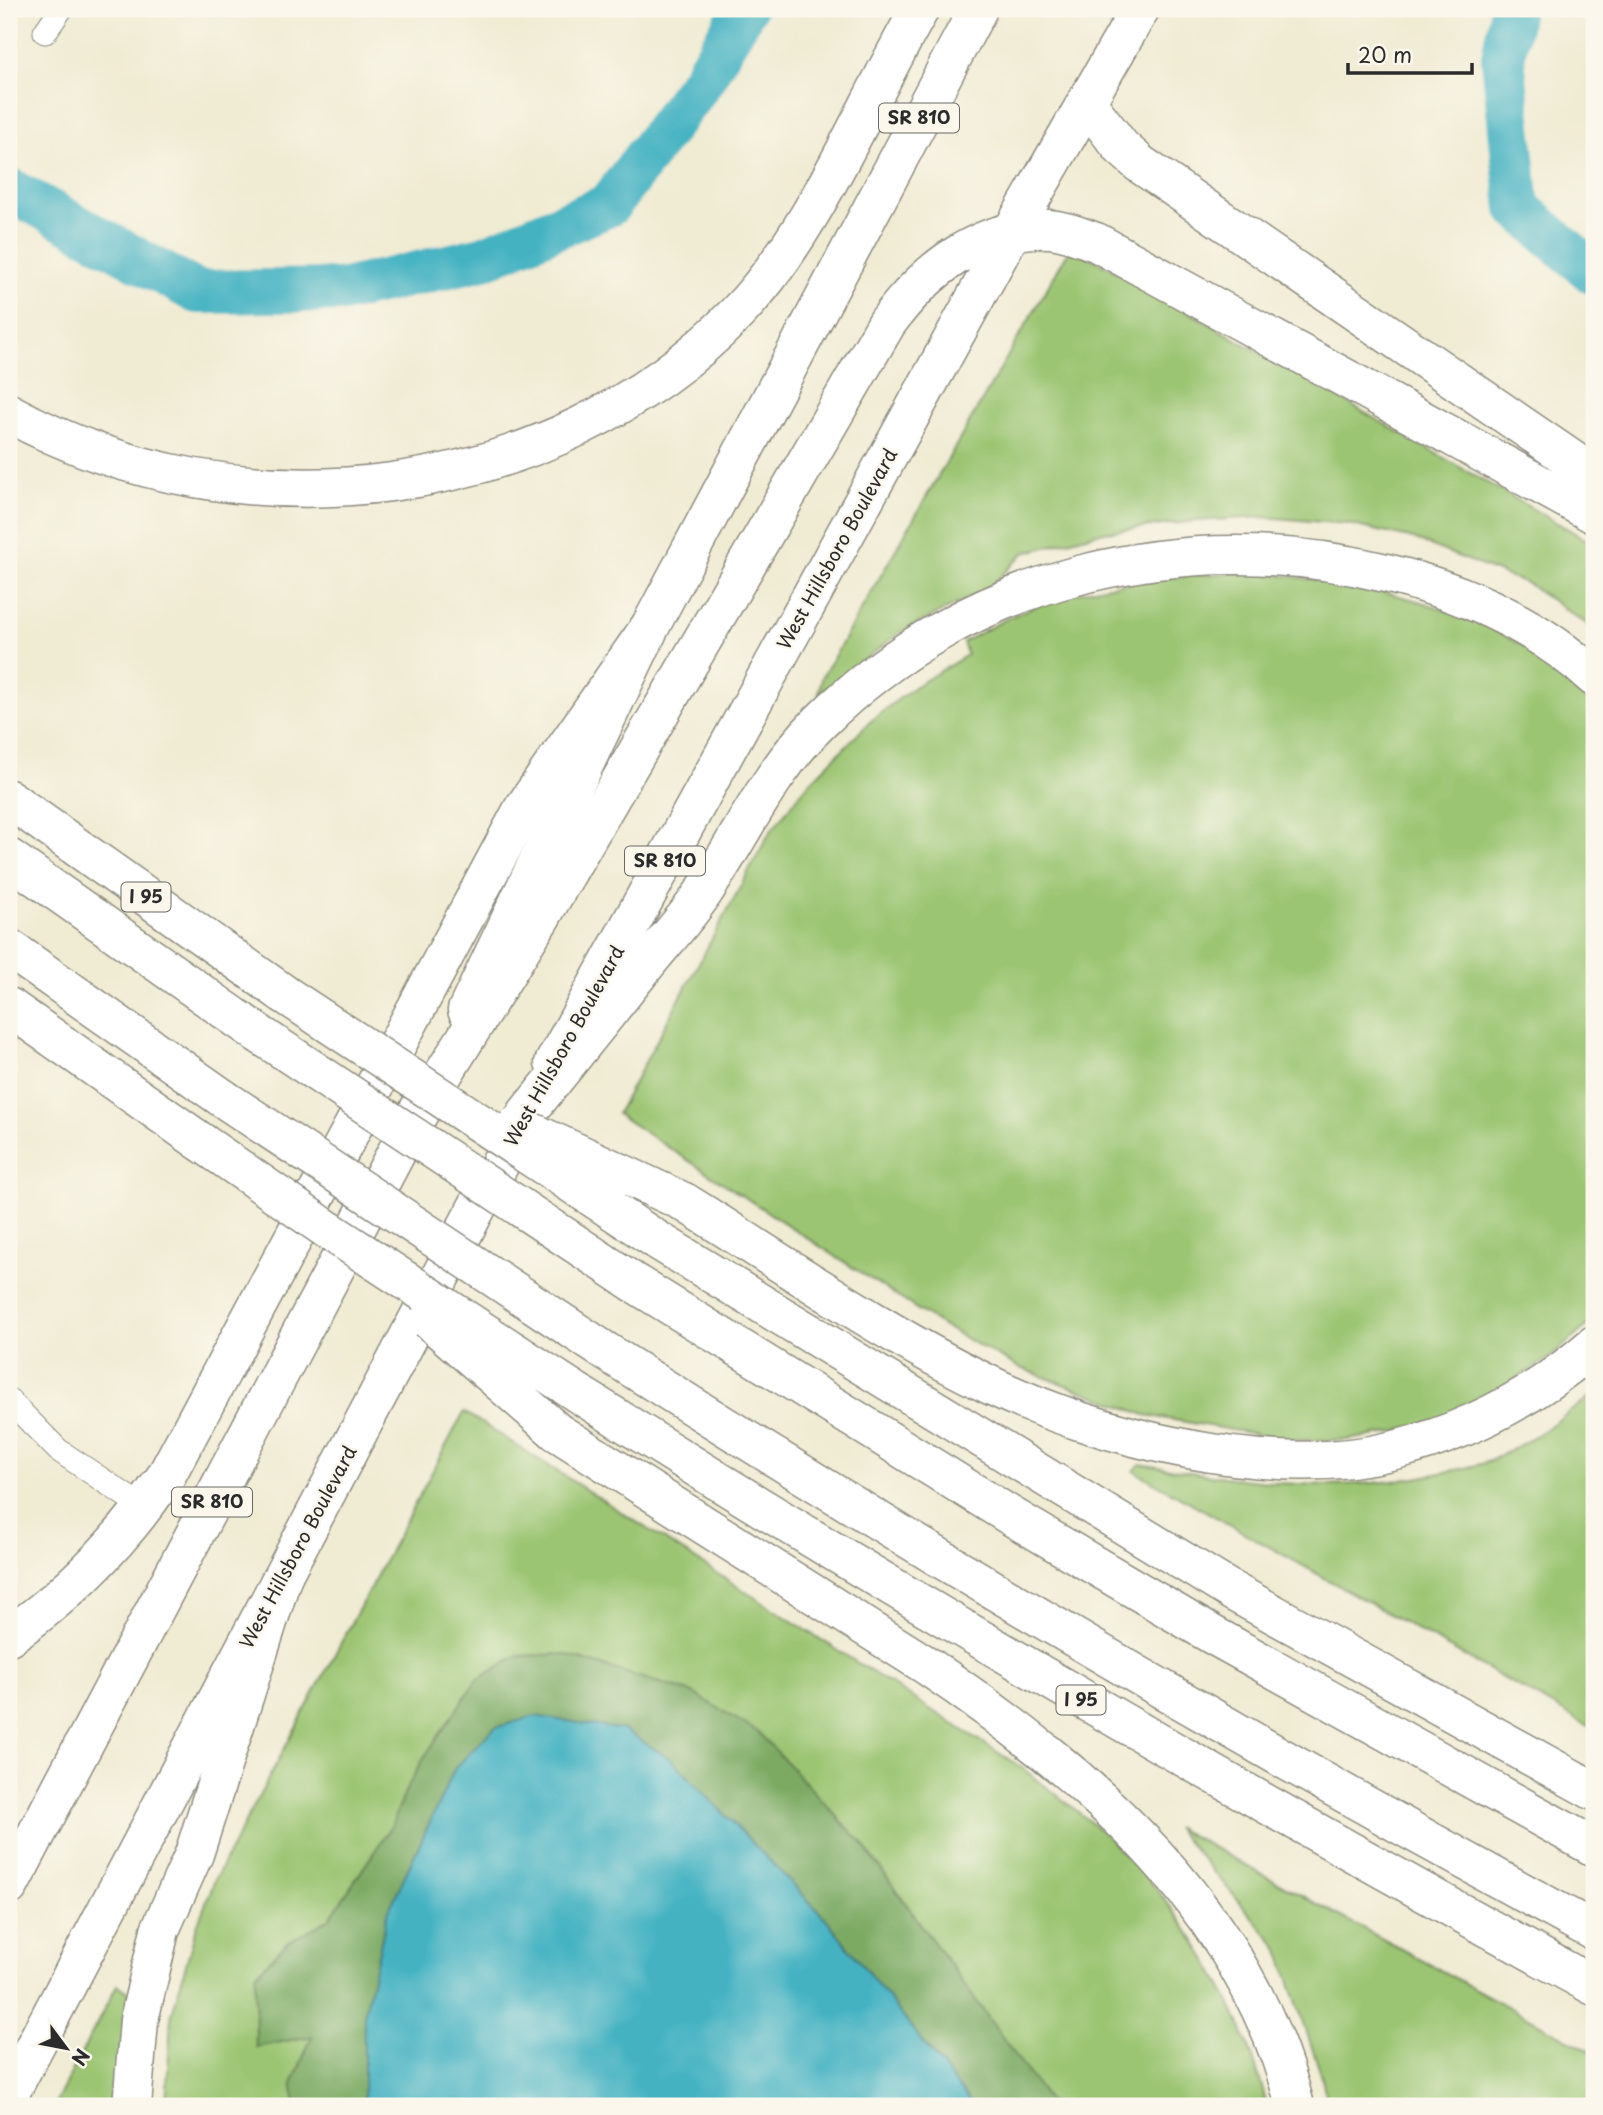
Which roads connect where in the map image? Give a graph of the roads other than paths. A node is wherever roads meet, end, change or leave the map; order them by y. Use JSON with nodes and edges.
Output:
{"nodes":[{"id":1,"x":61,"y":9,"type":"edge"},
{"id":2,"x":920,"y":9,"type":"edge"},
{"id":3,"x":978,"y":9,"type":"edge"},
{"id":4,"x":1140,"y":9,"type":"edge"},
{"id":5,"x":45,"y":32,"type":"dead end"},
{"id":6,"x":1086,"y":102,"type":"junction"},
{"id":7,"x":1010,"y":235,"type":"junction"},
{"id":8,"x":9,"y":412,"type":"edge"},
{"id":9,"x":1594,"y":475,"type":"edge"},
{"id":10,"x":1594,"y":514,"type":"edge"},
{"id":11,"x":651,"y":625,"type":"junction"},
{"id":12,"x":1594,"y":677,"type":"edge"},
{"id":13,"x":9,"y":799,"type":"edge"},
{"id":14,"x":9,"y":858,"type":"edge"},
{"id":15,"x":9,"y":948,"type":"edge"},
{"id":16,"x":9,"y":1007,"type":"edge"},
{"id":17,"x":404,"y":1073,"type":"junction"},
{"id":18,"x":526,"y":1114,"type":"junction"},
{"id":19,"x":416,"y":1118,"type":"junction"},
{"id":20,"x":328,"y":1230,"type":"junction"},
{"id":21,"x":1594,"y":1345,"type":"edge"},
{"id":22,"x":9,"y":1400,"type":"edge"},
{"id":23,"x":144,"y":1508,"type":"junction"},
{"id":24,"x":282,"y":1578,"type":"junction"},
{"id":25,"x":9,"y":1636,"type":"edge"},
{"id":26,"x":1594,"y":1791,"type":"edge"},
{"id":27,"x":1594,"y":1847,"type":"edge"},
{"id":28,"x":9,"y":1886,"type":"edge"},
{"id":29,"x":1594,"y":1931,"type":"edge"},
{"id":30,"x":1594,"y":1986,"type":"edge"},
{"id":31,"x":9,"y":2095,"type":"edge"},
{"id":32,"x":132,"y":2106,"type":"edge"},
{"id":33,"x":1295,"y":2106,"type":"edge"}],
"edges":[{"from":1,"to":5,"type":"lane"},
{"from":2,"to":8,"type":"main road"},
{"from":3,"to":11,"type":"main road","number":"SR 810"},
{"from":4,"to":6,"type":"main road","name":"West Hillsboro Boulevard","number":"SR 810"},
{"from":6,"to":7,"type":"main road","name":"West Hillsboro Boulevard","number":"SR 810"},
{"from":6,"to":9,"type":"main road"},
{"from":7,"to":10,"type":"main road"},
{"from":7,"to":18,"type":"main road","name":"West Hillsboro Boulevard","number":"SR 810"},
{"from":7,"to":19,"type":"main road"},
{"from":11,"to":19,"type":"main road","number":"SR 810"},
{"from":11,"to":23,"type":"main road"},
{"from":12,"to":18,"type":"main road"},
{"from":13,"to":17,"type":"main road","number":"I 95","bridge":true},
{"from":14,"to":27,"type":"main road","bridge":true},
{"from":15,"to":29,"type":"main road","bridge":true},
{"from":16,"to":20,"type":"main road","number":"I 95","bridge":true},
{"from":17,"to":21,"type":"main road","bridge":true},
{"from":17,"to":26,"type":"main road","number":"I 95","bridge":true},
{"from":18,"to":24,"type":"main road","name":"West Hillsboro Boulevard","number":"SR 810"},
{"from":19,"to":28,"type":"main road","number":"SR 810"},
{"from":20,"to":30,"type":"main road","number":"I 95","bridge":true},
{"from":20,"to":33,"type":"main road","bridge":true},
{"from":22,"to":23,"type":"lane"},
{"from":23,"to":25,"type":"main road"},
{"from":24,"to":31,"type":"main road","name":"West Hillsboro Boulevard","number":"SR 810"},
{"from":24,"to":32,"type":"main road"}]}
